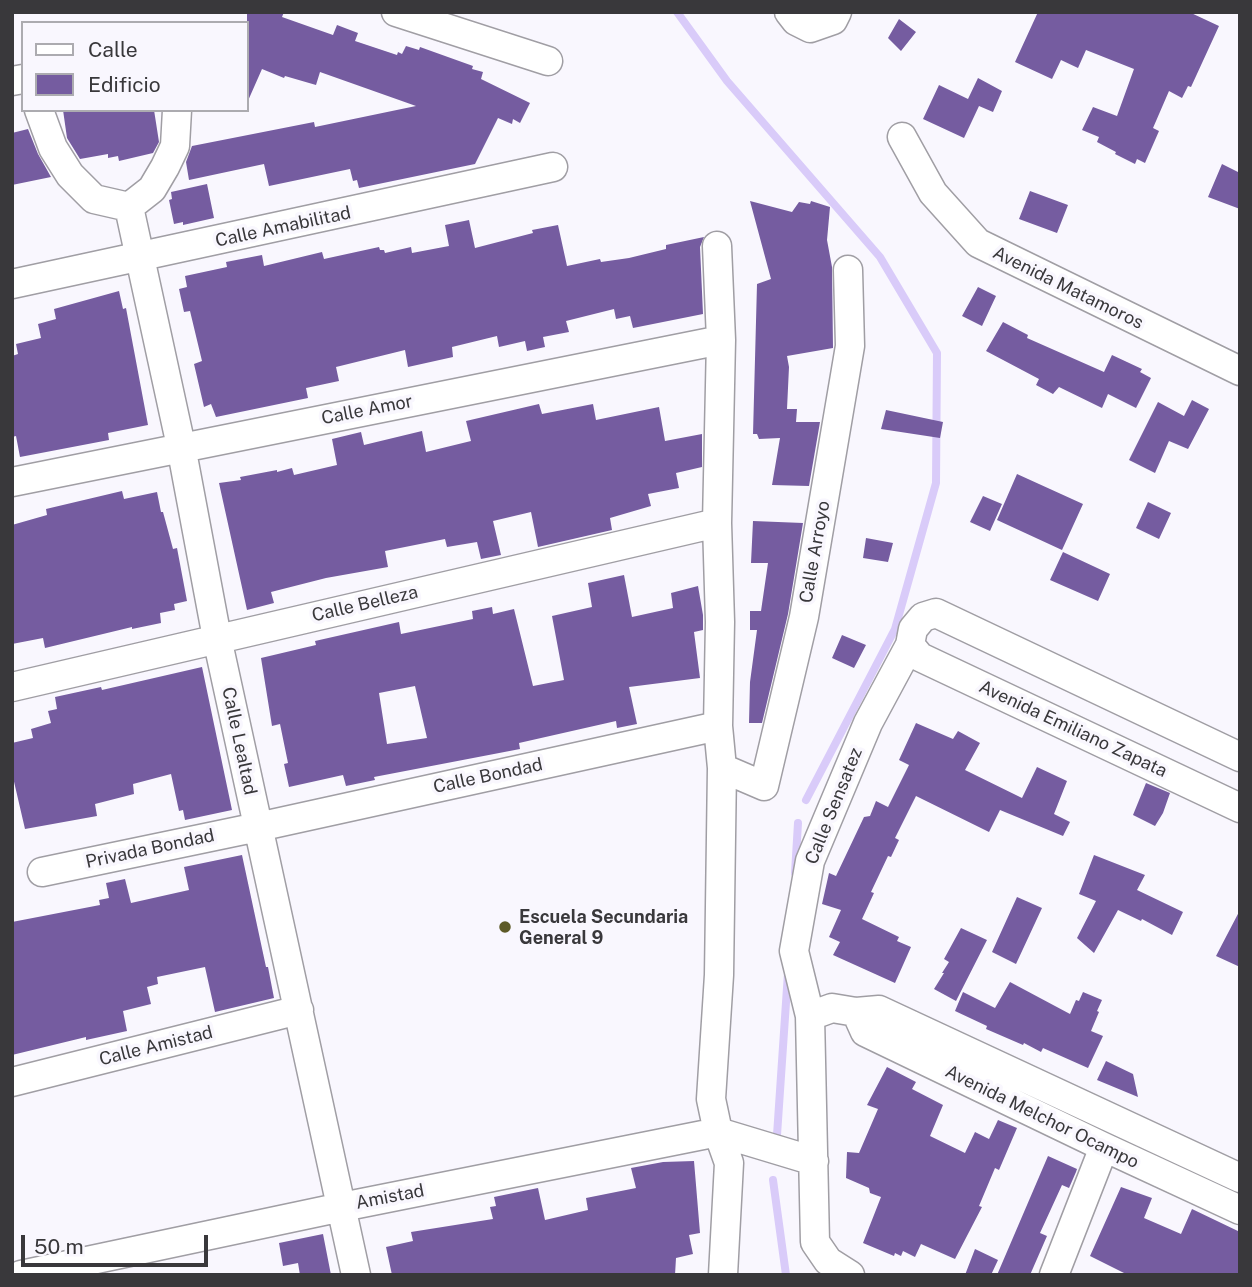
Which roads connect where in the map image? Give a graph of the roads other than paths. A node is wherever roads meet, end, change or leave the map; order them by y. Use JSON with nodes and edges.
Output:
{"nodes":[{"id":1,"x":396,"y":12,"type":"edge"},
{"id":2,"x":789,"y":12,"type":"edge"},
{"id":3,"x":835,"y":16,"type":"edge"},
{"id":4,"x":548,"y":61,"type":"dead end"},
{"id":5,"x":40,"y":112,"type":"edge"},
{"id":6,"x":177,"y":112,"type":"edge"},
{"id":7,"x":902,"y":137,"type":"dead end"},
{"id":8,"x":553,"y":167,"type":"dead end"},
{"id":9,"x":129,"y":207,"type":"junction"},
{"id":10,"x":717,"y":246,"type":"dead end"},
{"id":11,"x":140,"y":258,"type":"junction"},
{"id":12,"x":848,"y":270,"type":"dead end"},
{"id":13,"x":12,"y":284,"type":"edge"},
{"id":14,"x":722,"y":340,"type":"junction"},
{"id":15,"x":1240,"y":371,"type":"edge"},
{"id":16,"x":181,"y":446,"type":"junction"},
{"id":17,"x":12,"y":482,"type":"edge"},
{"id":18,"x":717,"y":523,"type":"junction"},
{"id":19,"x":912,"y":637,"type":"junction"},
{"id":20,"x":217,"y":638,"type":"junction"},
{"id":21,"x":12,"y":687,"type":"edge"},
{"id":22,"x":718,"y":726,"type":"junction"},
{"id":23,"x":1240,"y":757,"type":"edge"},
{"id":24,"x":722,"y":768,"type":"junction"},
{"id":25,"x":1240,"y":808,"type":"edge"},
{"id":26,"x":258,"y":827,"type":"junction"},
{"id":27,"x":42,"y":872,"type":"dead end"},
{"id":28,"x":299,"y":1010,"type":"junction"},
{"id":29,"x":856,"y":1012,"type":"junction"},
{"id":30,"x":810,"y":1016,"type":"junction"},
{"id":31,"x":12,"y":1082,"type":"edge"},
{"id":32,"x":718,"y":1132,"type":"junction"},
{"id":33,"x":1104,"y":1147,"type":"junction"},
{"id":34,"x":801,"y":1158,"type":"junction"},
{"id":35,"x":1240,"y":1178,"type":"edge"},
{"id":36,"x":342,"y":1207,"type":"junction"},
{"id":37,"x":1240,"y":1210,"type":"edge"},
{"id":38,"x":21,"y":1275,"type":"edge"},
{"id":39,"x":356,"y":1275,"type":"edge"},
{"id":40,"x":723,"y":1275,"type":"edge"},
{"id":41,"x":849,"y":1275,"type":"edge"},
{"id":42,"x":1054,"y":1275,"type":"edge"}],
"edges":[{"from":1,"to":4,"type":"street"},
{"from":2,"to":3,"type":"street"},
{"from":5,"to":9,"type":"street"},
{"from":6,"to":9,"type":"street"},
{"from":7,"to":15,"type":"street","name":"Avenida Matamoros"},
{"from":8,"to":11,"type":"street","name":"Calle Amabilitad"},
{"from":9,"to":11,"type":"street","name":"Calle Lealtad"},
{"from":10,"to":14,"type":"street"},
{"from":11,"to":13,"type":"street","name":"Calle Amabilitad"},
{"from":11,"to":16,"type":"street","name":"Calle Lealtad"},
{"from":12,"to":24,"type":"street","name":"Calle Arroyo"},
{"from":14,"to":16,"type":"street","name":"Calle Amor"},
{"from":14,"to":18,"type":"street"},
{"from":16,"to":17,"type":"street","name":"Calle Amor"},
{"from":16,"to":20,"type":"street","name":"Calle Lealtad"},
{"from":18,"to":20,"type":"street","name":"Calle Belleza"},
{"from":18,"to":22,"type":"street"},
{"from":19,"to":23,"type":"street"},
{"from":19,"to":25,"type":"street","name":"Avenida Emiliano Zapata"},
{"from":19,"to":30,"type":"street","name":"Calle Sensatez"},
{"from":20,"to":21,"type":"street","name":"Calle Belleza"},
{"from":20,"to":26,"type":"street","name":"Calle Lealtad"},
{"from":22,"to":24,"type":"street"},
{"from":22,"to":26,"type":"street","name":"Calle Bondad"},
{"from":24,"to":32,"type":"street"},
{"from":26,"to":27,"type":"street","name":"Privada Bondad"},
{"from":26,"to":28,"type":"street","name":"Calle Lealtad"},
{"from":28,"to":31,"type":"street","name":"Calle Amistad"},
{"from":28,"to":36,"type":"street","name":"Calle Lealtad"},
{"from":29,"to":30,"type":"street","name":"Avenida Melchor Ocampo"},
{"from":29,"to":33,"type":"street","name":"Avenida Melchor Ocampo"},
{"from":29,"to":35,"type":"street","name":"Avenida Melchor Ocampo"},
{"from":30,"to":34,"type":"street","name":"Calle Sensatez"},
{"from":32,"to":34,"type":"street"},
{"from":32,"to":36,"type":"street","name":"Amistad"},
{"from":32,"to":40,"type":"street"},
{"from":33,"to":37,"type":"street","name":"Avenida Melchor Ocampo"},
{"from":33,"to":42,"type":"street"},
{"from":34,"to":41,"type":"street","name":"Calle Sensatez"},
{"from":36,"to":38,"type":"street","name":"Amistad"},
{"from":36,"to":39,"type":"street","name":"Calle Lealtad"}]}
